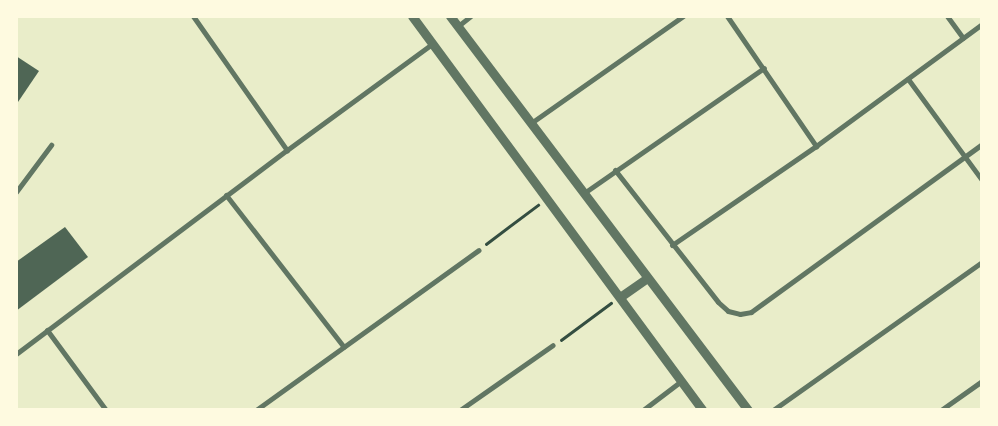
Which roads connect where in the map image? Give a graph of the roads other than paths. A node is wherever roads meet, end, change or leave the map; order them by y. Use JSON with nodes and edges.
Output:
{"nodes":[{"id":1,"x":193,"y":16,"type":"edge"},
{"id":2,"x":412,"y":16,"type":"edge"},
{"id":3,"x":450,"y":16,"type":"edge"},
{"id":4,"x":471,"y":16,"type":"edge"},
{"id":5,"x":683,"y":16,"type":"edge"},
{"id":6,"x":727,"y":16,"type":"edge"},
{"id":7,"x":947,"y":16,"type":"edge"},
{"id":8,"x":982,"y":24,"type":"edge"},
{"id":9,"x":458,"y":26,"type":"junction"},
{"id":10,"x":963,"y":38,"type":"junction"},
{"id":11,"x":432,"y":44,"type":"junction"},
{"id":12,"x":764,"y":68,"type":"junction"},
{"id":13,"x":908,"y":79,"type":"junction"},
{"id":14,"x":531,"y":123,"type":"junction"},
{"id":15,"x":51,"y":144,"type":"dead end"},
{"id":16,"x":982,"y":144,"type":"edge"},
{"id":17,"x":816,"y":146,"type":"junction"},
{"id":18,"x":287,"y":150,"type":"junction"},
{"id":19,"x":965,"y":156,"type":"junction"},
{"id":20,"x":615,"y":170,"type":"junction"},
{"id":21,"x":982,"y":180,"type":"edge"},
{"id":22,"x":16,"y":192,"type":"edge"},
{"id":23,"x":584,"y":193,"type":"junction"},
{"id":24,"x":226,"y":196,"type":"junction"},
{"id":25,"x":672,"y":245,"type":"junction"},
{"id":26,"x":479,"y":250,"type":"road end"},
{"id":27,"x":982,"y":262,"type":"edge"},
{"id":28,"x":647,"y":278,"type":"junction"},
{"id":29,"x":620,"y":297,"type":"junction"},
{"id":30,"x":48,"y":330,"type":"junction"},
{"id":31,"x":553,"y":345,"type":"road end"},
{"id":32,"x":344,"y":347,"type":"junction"},
{"id":33,"x":16,"y":354,"type":"edge"},
{"id":34,"x":681,"y":381,"type":"junction"},
{"id":35,"x":982,"y":381,"type":"edge"},
{"id":36,"x":106,"y":410,"type":"edge"},
{"id":37,"x":256,"y":410,"type":"edge"},
{"id":38,"x":460,"y":410,"type":"edge"},
{"id":39,"x":642,"y":410,"type":"edge"},
{"id":40,"x":702,"y":410,"type":"edge"},
{"id":41,"x":748,"y":410,"type":"edge"},
{"id":42,"x":774,"y":410,"type":"edge"},
{"id":43,"x":941,"y":410,"type":"edge"}],
"edges":[{"from":1,"to":18,"type":"street"},
{"from":2,"to":11,"type":"street"},
{"from":3,"to":9,"type":"street"},
{"from":4,"to":9,"type":"street"},
{"from":5,"to":14,"type":"street"},
{"from":6,"to":12,"type":"street"},
{"from":7,"to":10,"type":"street"},
{"from":8,"to":10,"type":"street"},
{"from":9,"to":14,"type":"street"},
{"from":10,"to":13,"type":"street"},
{"from":11,"to":18,"type":"street"},
{"from":11,"to":29,"type":"street"},
{"from":12,"to":17,"type":"street"},
{"from":12,"to":20,"type":"street"},
{"from":13,"to":17,"type":"street"},
{"from":13,"to":19,"type":"street"},
{"from":14,"to":23,"type":"street"},
{"from":15,"to":22,"type":"street"},
{"from":16,"to":19,"type":"street"},
{"from":17,"to":25,"type":"street"},
{"from":18,"to":24,"type":"street"},
{"from":19,"to":21,"type":"street"},
{"from":19,"to":25,"type":"street"},
{"from":20,"to":23,"type":"street"},
{"from":20,"to":25,"type":"street"},
{"from":23,"to":28,"type":"street"},
{"from":24,"to":30,"type":"street"},
{"from":24,"to":32,"type":"street"},
{"from":26,"to":32,"type":"street"},
{"from":27,"to":42,"type":"street"},
{"from":28,"to":29,"type":"street"},
{"from":28,"to":41,"type":"street"},
{"from":29,"to":34,"type":"street"},
{"from":30,"to":33,"type":"street"},
{"from":30,"to":36,"type":"street"},
{"from":31,"to":38,"type":"street"},
{"from":32,"to":37,"type":"street"},
{"from":34,"to":39,"type":"street"},
{"from":34,"to":40,"type":"street"},
{"from":35,"to":43,"type":"street"}]}
